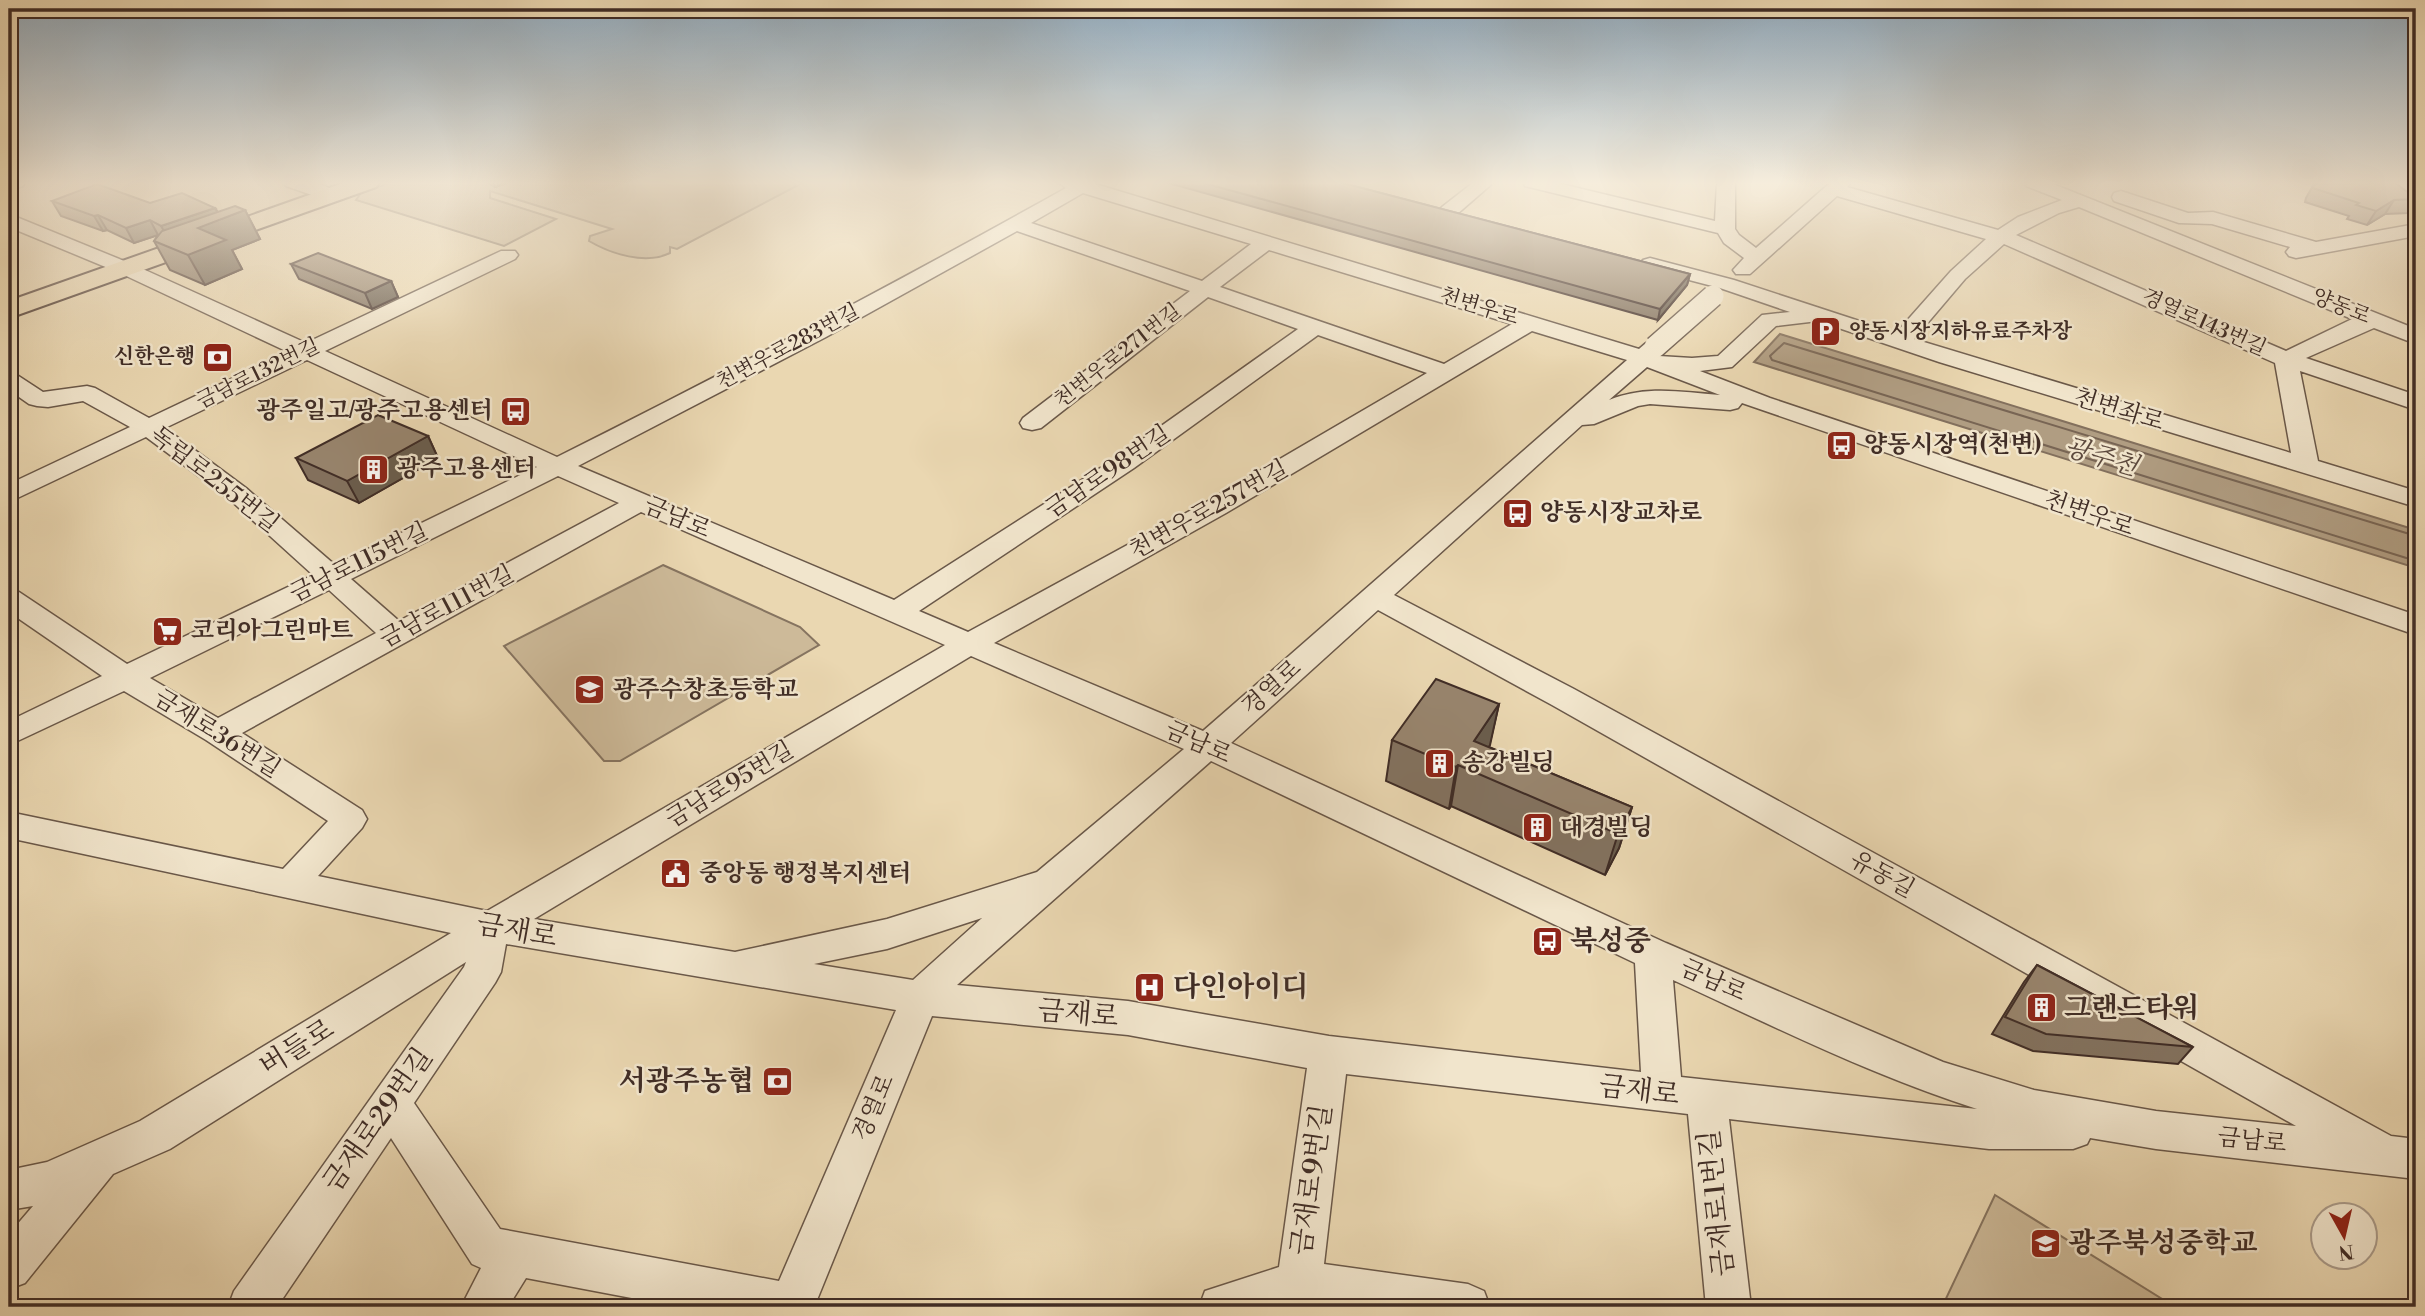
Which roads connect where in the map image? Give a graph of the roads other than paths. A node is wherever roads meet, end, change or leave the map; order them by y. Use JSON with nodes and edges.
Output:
{"nodes":[{"id":1,"x":65,"y":243,"type":"edge"},
{"id":2,"x":197,"y":243,"type":"edge"},
{"id":3,"x":981,"y":243,"type":"edge"},
{"id":4,"x":1071,"y":243,"type":"edge"},
{"id":5,"x":1264,"y":243,"type":"edge"},
{"id":6,"x":1271,"y":243,"type":"edge"},
{"id":7,"x":1737,"y":243,"type":"edge"},
{"id":8,"x":1773,"y":243,"type":"edge"},
{"id":9,"x":1991,"y":243,"type":"edge"},
{"id":10,"x":2020,"y":243,"type":"edge"},
{"id":11,"x":2183,"y":243,"type":"edge"},
{"id":12,"x":2299,"y":243,"type":"edge"},
{"id":13,"x":2340,"y":243,"type":"edge"},
{"id":14,"x":2314,"y":248,"type":"junction"},
{"id":15,"x":508,"y":255,"type":"dead end"},
{"id":16,"x":1757,"y":258,"type":"junction"},
{"id":17,"x":1634,"y":260,"type":"edge"},
{"id":18,"x":2239,"y":266,"type":"junction"},
{"id":19,"x":127,"y":269,"type":"junction"},
{"id":20,"x":1205,"y":289,"type":"junction"},
{"id":21,"x":1720,"y":290,"type":"junction"},
{"id":22,"x":9,"y":310,"type":"edge"},
{"id":23,"x":1823,"y":316,"type":"junction"},
{"id":24,"x":2375,"y":321,"type":"junction"},
{"id":25,"x":1531,"y":322,"type":"junction"},
{"id":26,"x":1315,"y":327,"type":"junction"},
{"id":27,"x":2416,"y":337,"type":"edge"},
{"id":28,"x":1900,"y":342,"type":"junction"},
{"id":29,"x":305,"y":351,"type":"junction"},
{"id":30,"x":1648,"y":352,"type":"junction"},
{"id":31,"x":2286,"y":359,"type":"junction"},
{"id":32,"x":1724,"y":362,"type":"junction"},
{"id":33,"x":1448,"y":373,"type":"junction"},
{"id":34,"x":9,"y":380,"type":"edge"},
{"id":35,"x":1762,"y":403,"type":"junction"},
{"id":36,"x":2416,"y":403,"type":"edge"},
{"id":37,"x":1819,"y":422,"type":"junction"},
{"id":38,"x":1032,"y":423,"type":"dead end"},
{"id":39,"x":148,"y":427,"type":"junction"},
{"id":40,"x":1559,"y":430,"type":"junction"},
{"id":41,"x":558,"y":467,"type":"junction"},
{"id":42,"x":2306,"y":467,"type":"junction"},
{"id":43,"x":9,"y":494,"type":"edge"},
{"id":44,"x":2416,"y":499,"type":"edge"},
{"id":45,"x":640,"y":502,"type":"junction"},
{"id":46,"x":331,"y":577,"type":"junction"},
{"id":47,"x":1374,"y":596,"type":"junction"},
{"id":48,"x":9,"y":600,"type":"edge"},
{"id":49,"x":897,"y":612,"type":"junction"},
{"id":50,"x":2416,"y":625,"type":"edge"},
{"id":51,"x":396,"y":634,"type":"junction"},
{"id":52,"x":969,"y":644,"type":"junction"},
{"id":53,"x":125,"y":677,"type":"junction"},
{"id":54,"x":217,"y":732,"type":"junction"},
{"id":55,"x":9,"y":734,"type":"edge"},
{"id":56,"x":1207,"y":746,"type":"junction"},
{"id":57,"x":9,"y":825,"type":"edge"},
{"id":58,"x":1050,"y":881,"type":"junction"},
{"id":59,"x":290,"y":884,"type":"junction"},
{"id":60,"x":491,"y":927,"type":"junction"},
{"id":61,"x":1653,"y":954,"type":"junction"},
{"id":62,"x":727,"y":966,"type":"junction"},
{"id":63,"x":920,"y":998,"type":"junction"},
{"id":64,"x":1329,"y":1054,"type":"junction"},
{"id":65,"x":1662,"y":1093,"type":"junction"},
{"id":66,"x":1707,"y":1098,"type":"junction"},
{"id":67,"x":390,"y":1102,"type":"junction"},
{"id":68,"x":2156,"y":1130,"type":"junction"},
{"id":69,"x":98,"y":1162,"type":"junction"},
{"id":70,"x":2407,"y":1162,"type":"edge"},
{"id":71,"x":9,"y":1190,"type":"edge"},
{"id":72,"x":515,"y":1255,"type":"junction"},
{"id":73,"x":9,"y":1266,"type":"edge"},
{"id":74,"x":1297,"y":1295,"type":"edge"},
{"id":75,"x":250,"y":1307,"type":"edge"},
{"id":76,"x":483,"y":1307,"type":"edge"},
{"id":77,"x":791,"y":1307,"type":"edge"},
{"id":78,"x":797,"y":1307,"type":"edge"},
{"id":79,"x":1221,"y":1307,"type":"edge"},
{"id":80,"x":1468,"y":1307,"type":"edge"},
{"id":81,"x":1728,"y":1307,"type":"edge"}],
"edges":[{"from":1,"to":19,"type":"street","name":"금남로"},
{"from":2,"to":19,"type":"main road"},
{"from":3,"to":41,"type":"street","name":"천변우로283번길"},
{"from":4,"to":20,"type":"street","name":"천변우로271번길"},
{"from":5,"to":20,"type":"street","name":"천변우로271번길"},
{"from":6,"to":25,"type":"street","name":"천변우로"},
{"from":7,"to":16,"type":"street"},
{"from":8,"to":16,"type":"street","name":"경열로"},
{"from":9,"to":28,"type":"street"},
{"from":10,"to":31,"type":"street","name":"경열로143번길"},
{"from":11,"to":18,"type":"street","name":"양동로"},
{"from":12,"to":14,"type":"street"},
{"from":13,"to":14,"type":"street"},
{"from":14,"to":18,"type":"street"},
{"from":15,"to":29,"type":"street","name":"금남로132번길"},
{"from":16,"to":21,"type":"street","name":"경열로"},
{"from":17,"to":21,"type":"street","name":"천변좌로"},
{"from":18,"to":24,"type":"street","name":"양동로"},
{"from":19,"to":22,"type":"main road"},
{"from":19,"to":29,"type":"street","name":"금남로"},
{"from":20,"to":26,"type":"street","name":"천변우로271번길"},
{"from":20,"to":38,"type":"street","name":"천변우로271번길"},
{"from":21,"to":23,"type":"street","name":"천변좌로"},
{"from":21,"to":30,"type":"street","name":"경열로","bridge":true},
{"from":23,"to":28,"type":"street","name":"천변좌로"},
{"from":23,"to":32,"type":"street","name":"천변좌로"},
{"from":24,"to":27,"type":"street","name":"양동로"},
{"from":24,"to":31,"type":"street"},
{"from":25,"to":30,"type":"street","name":"천변우로"},
{"from":25,"to":33,"type":"street","name":"천변우로257번길"},
{"from":26,"to":33,"type":"street"},
{"from":26,"to":49,"type":"street","name":"금남로98번길"},
{"from":28,"to":42,"type":"street","name":"천변좌로"},
{"from":29,"to":39,"type":"street","name":"금남로132번길"},
{"from":29,"to":41,"type":"street","name":"금남로"},
{"from":30,"to":32,"type":"street"},
{"from":30,"to":35,"type":"street","name":"천변우로"},
{"from":30,"to":40,"type":"street","name":"경열로"},
{"from":31,"to":36,"type":"street","name":"경열로143번길"},
{"from":31,"to":42,"type":"street"},
{"from":32,"to":35,"type":"street","name":"천변우로"},
{"from":33,"to":52,"type":"street","name":"천변우로257번길"},
{"from":34,"to":39,"type":"street","name":"독립로255번길"},
{"from":35,"to":37,"type":"street","name":"천변우로"},
{"from":37,"to":40,"type":"street"},
{"from":37,"to":50,"type":"street","name":"천변우로"},
{"from":39,"to":43,"type":"street","name":"금남로132번길"},
{"from":39,"to":46,"type":"street","name":"독립로255번길"},
{"from":40,"to":47,"type":"street","name":"경열로"},
{"from":41,"to":45,"type":"street","name":"금남로"},
{"from":41,"to":46,"type":"street","name":"금남로115번길"},
{"from":42,"to":44,"type":"street","name":"천변좌로"},
{"from":45,"to":49,"type":"street","name":"금남로"},
{"from":45,"to":51,"type":"street","name":"금남로111번길"},
{"from":46,"to":51,"type":"street","name":"독립로255번길"},
{"from":46,"to":53,"type":"street","name":"금남로115번길"},
{"from":47,"to":56,"type":"street","name":"경열로"},
{"from":47,"to":70,"type":"street","name":"유동길"},
{"from":48,"to":53,"type":"street","name":"금재로36번길"},
{"from":49,"to":52,"type":"street","name":"금남로"},
{"from":51,"to":54,"type":"street","name":"금남로111번길"},
{"from":52,"to":56,"type":"street","name":"금남로"},
{"from":52,"to":60,"type":"street","name":"금남로95번길"},
{"from":53,"to":54,"type":"street","name":"금재로36번길"},
{"from":53,"to":55,"type":"street","name":"금남로115번길"},
{"from":54,"to":59,"type":"street","name":"금재로36번길"},
{"from":56,"to":58,"type":"street","name":"경열로"},
{"from":56,"to":61,"type":"street","name":"금남로"},
{"from":57,"to":59,"type":"street","name":"금재로"},
{"from":58,"to":62,"type":"street"},
{"from":58,"to":63,"type":"street","name":"경열로"},
{"from":59,"to":60,"type":"street","name":"금재로"},
{"from":60,"to":62,"type":"street","name":"금재로"},
{"from":60,"to":67,"type":"street","name":"금재로29번길"},
{"from":60,"to":69,"type":"street","name":"버들로"},
{"from":61,"to":65,"type":"street"},
{"from":61,"to":68,"type":"street","name":"금남로"},
{"from":62,"to":63,"type":"street","name":"금재로"},
{"from":63,"to":64,"type":"street","name":"금재로"},
{"from":63,"to":77,"type":"street","name":"경열로"},
{"from":64,"to":65,"type":"street","name":"금재로"},
{"from":64,"to":74,"type":"street","name":"금재로9번길"},
{"from":65,"to":66,"type":"street","name":"금재로"},
{"from":66,"to":68,"type":"street","name":"금재로"},
{"from":66,"to":81,"type":"street","name":"금재로1번길"},
{"from":67,"to":72,"type":"street"},
{"from":67,"to":75,"type":"street","name":"금재로29번길"},
{"from":68,"to":70,"type":"street","name":"금남로"},
{"from":69,"to":71,"type":"street","name":"버들로"},
{"from":69,"to":73,"type":"street","name":"버들로"},
{"from":72,"to":76,"type":"street"},
{"from":72,"to":77,"type":"street"},
{"from":74,"to":79,"type":"street"},
{"from":74,"to":80,"type":"street"},
{"from":77,"to":78,"type":"street"}]}
